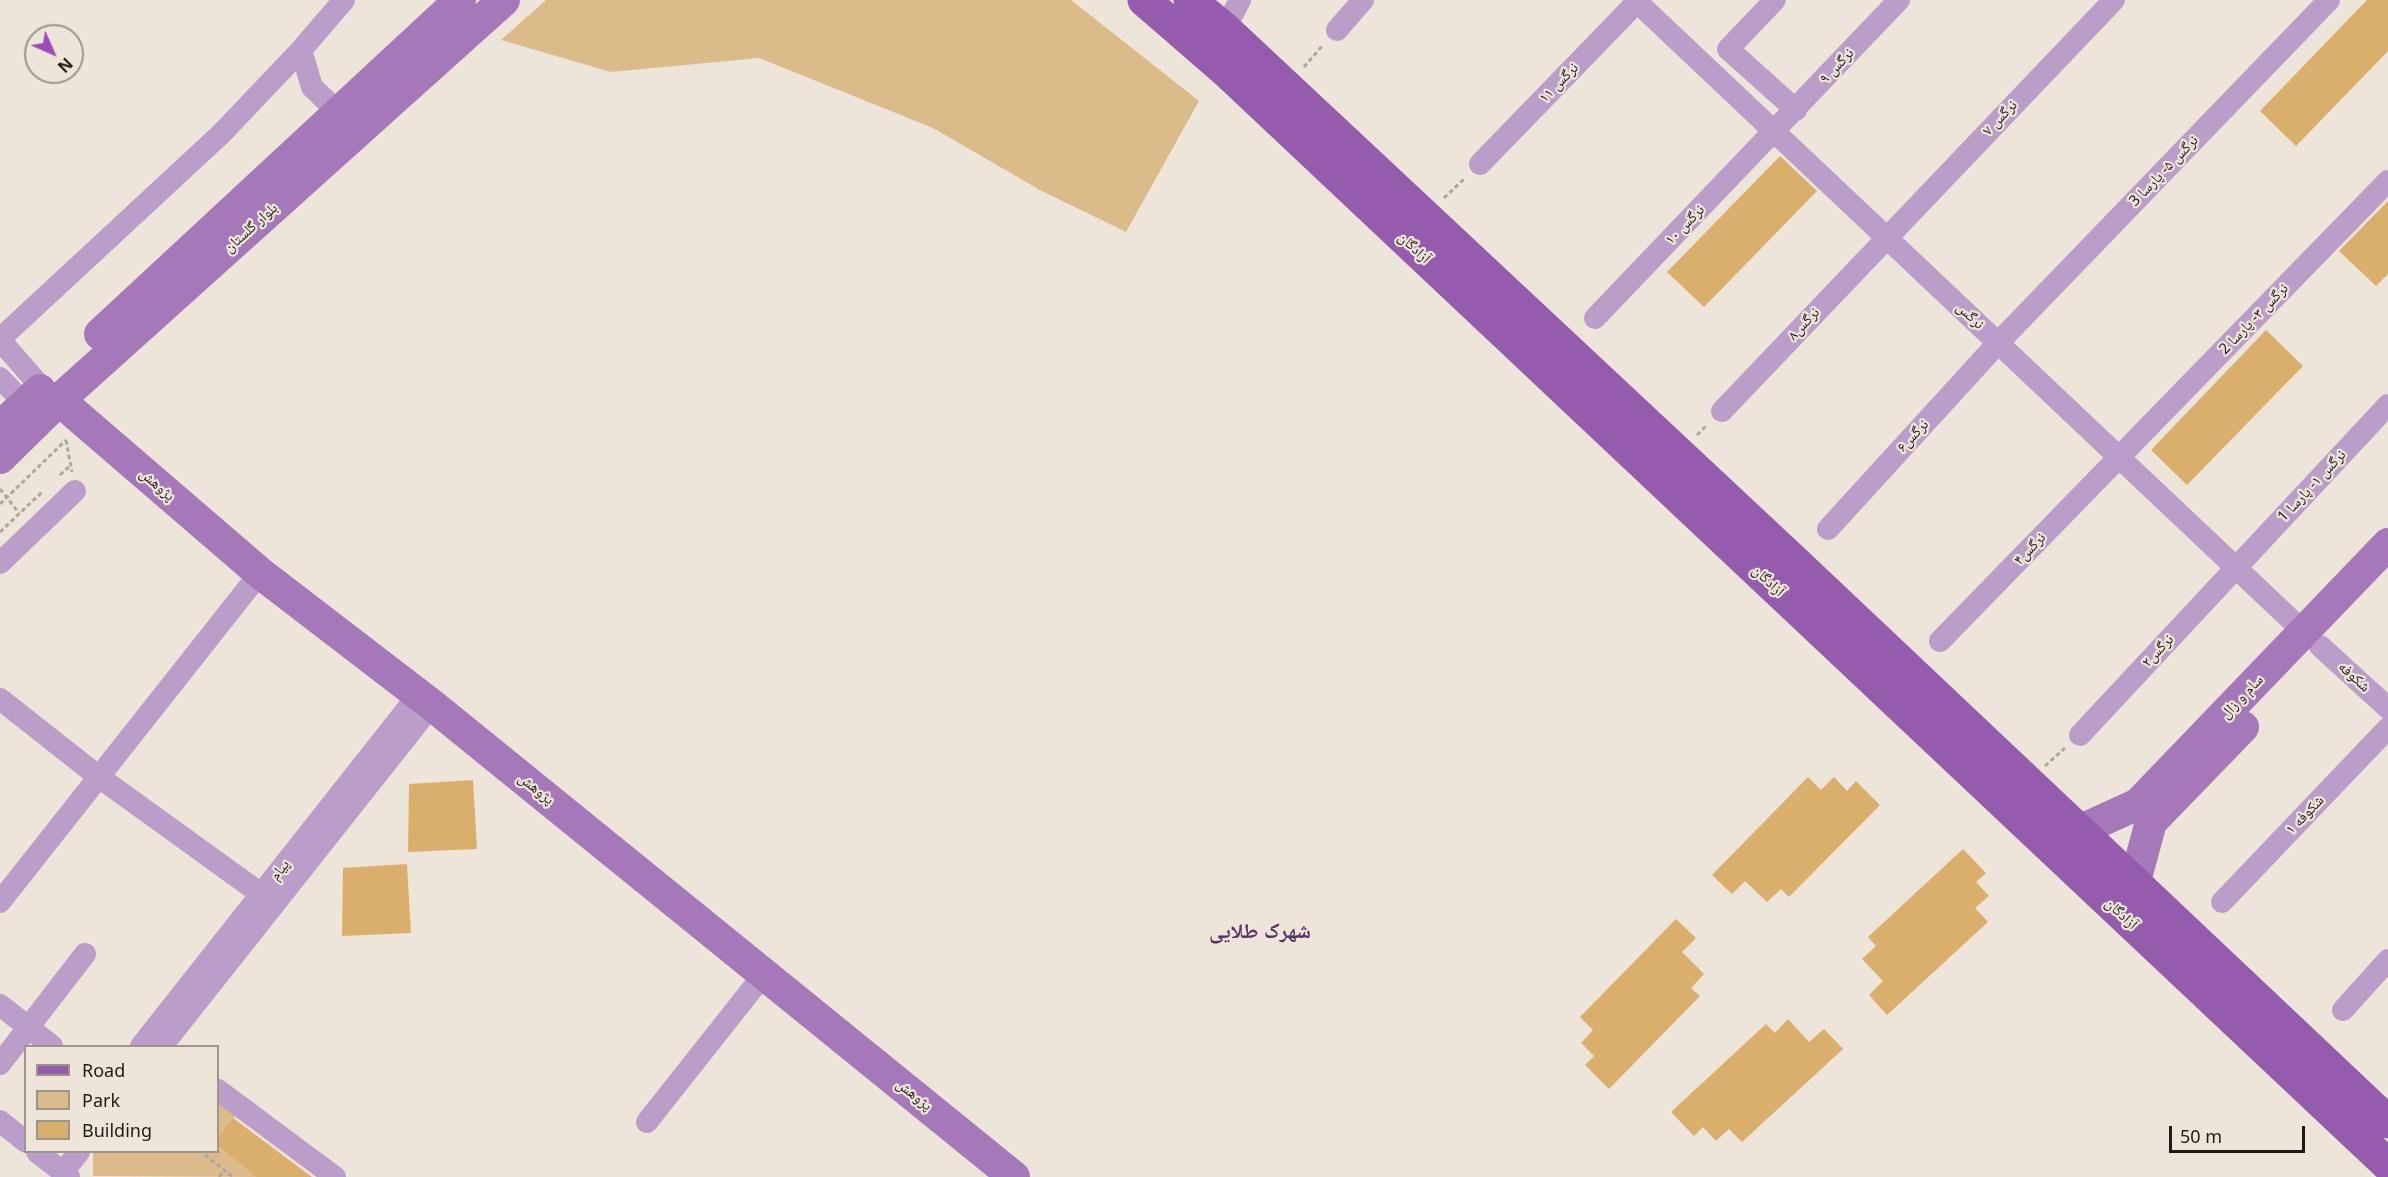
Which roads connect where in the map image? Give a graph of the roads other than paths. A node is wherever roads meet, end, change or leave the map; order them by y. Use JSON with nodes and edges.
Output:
{"nodes":[{"id":1,"x":344,"y":0,"type":"edge"},
{"id":2,"x":460,"y":0,"type":"edge"},
{"id":3,"x":504,"y":0,"type":"edge"},
{"id":4,"x":1144,"y":0,"type":"edge"},
{"id":5,"x":1190,"y":0,"type":"edge"},
{"id":6,"x":1240,"y":0,"type":"edge"},
{"id":7,"x":1363,"y":0,"type":"edge"},
{"id":8,"x":1775,"y":0,"type":"edge"},
{"id":9,"x":1899,"y":0,"type":"edge"},
{"id":10,"x":2114,"y":0,"type":"edge"},
{"id":11,"x":2329,"y":0,"type":"edge"},
{"id":12,"x":1636,"y":1,"type":"edge"},
{"id":13,"x":1225,"y":29,"type":"junction"},
{"id":14,"x":1337,"y":30,"type":"road end"},
{"id":15,"x":301,"y":50,"type":"junction"},
{"id":16,"x":1796,"y":110,"type":"junction"},
{"id":17,"x":339,"y":112,"type":"junction"},
{"id":18,"x":1774,"y":132,"type":"junction"},
{"id":19,"x":1480,"y":164,"type":"road end"},
{"id":20,"x":2388,"y":181,"type":"edge"},
{"id":21,"x":1886,"y":237,"type":"junction"},
{"id":22,"x":1595,"y":318,"type":"dead end"},
{"id":23,"x":0,"y":340,"type":"edge"},
{"id":24,"x":1998,"y":343,"type":"junction"},
{"id":25,"x":0,"y":378,"type":"edge"},
{"id":26,"x":42,"y":398,"type":"junction"},
{"id":27,"x":2388,"y":405,"type":"edge"},
{"id":28,"x":1722,"y":411,"type":"road end"},
{"id":29,"x":0,"y":427,"type":"edge"},
{"id":30,"x":2119,"y":457,"type":"junction"},
{"id":31,"x":0,"y":458,"type":"edge"},
{"id":32,"x":75,"y":491,"type":"road end"},
{"id":33,"x":1828,"y":529,"type":"dead end"},
{"id":34,"x":2388,"y":544,"type":"edge"},
{"id":35,"x":0,"y":563,"type":"edge"},
{"id":36,"x":2236,"y":568,"type":"junction"},
{"id":37,"x":260,"y":573,"type":"junction"},
{"id":38,"x":2388,"y":574,"type":"edge"},
{"id":39,"x":1868,"y":631,"type":"junction"},
{"id":40,"x":2312,"y":639,"type":"junction"},
{"id":41,"x":1940,"y":640,"type":"dead end"},
{"id":42,"x":1846,"y":655,"type":"junction"},
{"id":43,"x":0,"y":699,"type":"edge"},
{"id":44,"x":426,"y":700,"type":"junction"},
{"id":45,"x":2388,"y":708,"type":"edge"},
{"id":46,"x":2388,"y":728,"type":"edge"},
{"id":47,"x":2080,"y":735,"type":"dead end"},
{"id":48,"x":99,"y":777,"type":"junction"},
{"id":49,"x":2081,"y":830,"type":"junction"},
{"id":50,"x":2135,"y":881,"type":"junction"},
{"id":51,"x":261,"y":894,"type":"junction"},
{"id":52,"x":0,"y":902,"type":"edge"},
{"id":53,"x":2222,"y":902,"type":"dead end"},
{"id":54,"x":85,"y":954,"type":"dead end"},
{"id":55,"x":2388,"y":960,"type":"edge"},
{"id":56,"x":764,"y":974,"type":"junction"},
{"id":57,"x":0,"y":1005,"type":"edge"},
{"id":58,"x":2343,"y":1010,"type":"dead end"},
{"id":59,"x":29,"y":1028,"type":"junction"},
{"id":60,"x":152,"y":1044,"type":"edge"},
{"id":61,"x":50,"y":1045,"type":"edge"},
{"id":62,"x":0,"y":1064,"type":"edge"},
{"id":63,"x":219,"y":1091,"type":"edge"},
{"id":64,"x":0,"y":1121,"type":"edge"},
{"id":65,"x":647,"y":1122,"type":"dead end"},
{"id":66,"x":2388,"y":1122,"type":"edge"},
{"id":67,"x":24,"y":1140,"type":"edge"},
{"id":68,"x":77,"y":1153,"type":"edge"},
{"id":69,"x":55,"y":1163,"type":"edge"},
{"id":70,"x":2388,"y":1165,"type":"edge"},
{"id":71,"x":334,"y":1177,"type":"edge"},
{"id":72,"x":1014,"y":1177,"type":"edge"}],
"edges":[{"from":1,"to":15,"type":"street"},
{"from":2,"to":17,"type":"street","name":"بلوار گلستان"},
{"from":3,"to":26,"type":"street","name":"بلوار گلستان"},
{"from":4,"to":42,"type":"main road","name":"آزادگان"},
{"from":5,"to":13,"type":"main road","name":"آزادگان"},
{"from":6,"to":13,"type":"street"},
{"from":7,"to":14,"type":"street"},
{"from":8,"to":16,"type":"street"},
{"from":9,"to":16,"type":"street","name":"نرگس ۹"},
{"from":10,"to":21,"type":"street","name":"نرگس ۷"},
{"from":11,"to":24,"type":"street","name":"نرگس ۵- پارسا 3"},
{"from":12,"to":18,"type":"street","name":"نرگس"},
{"from":12,"to":19,"type":"street","name":"نرگس ۱۱"},
{"from":13,"to":39,"type":"main road","name":"آزادگان"},
{"from":15,"to":17,"type":"street"},
{"from":15,"to":23,"type":"street"},
{"from":16,"to":18,"type":"street","name":"نرگس ۹"},
{"from":17,"to":26,"type":"street","name":"بلوار گلستان"},
{"from":18,"to":21,"type":"street","name":"نرگس"},
{"from":18,"to":22,"type":"street","name":"نرگس ۱۰"},
{"from":20,"to":30,"type":"street","name":"نرگس ۳- پارسا 2"},
{"from":21,"to":24,"type":"street","name":"نرگس"},
{"from":21,"to":28,"type":"street","name":"نرگس۸"},
{"from":23,"to":26,"type":"street"},
{"from":24,"to":30,"type":"street","name":"نرگس"},
{"from":24,"to":33,"type":"street","name":"نرگس۶"},
{"from":25,"to":26,"type":"street"},
{"from":26,"to":29,"type":"street","name":"بلوار گلستان"},
{"from":26,"to":31,"type":"street","name":"بلوار گلستان"},
{"from":26,"to":37,"type":"street","name":"پژوهش"},
{"from":27,"to":36,"type":"street","name":"نرگس ۱- پارسا 1"},
{"from":30,"to":36,"type":"street","name":"نرگس"},
{"from":30,"to":41,"type":"street","name":"نرگس۴"},
{"from":32,"to":35,"type":"street"},
{"from":34,"to":40,"type":"street","name":"سام و زال"},
{"from":36,"to":40,"type":"street","name":"نرگس"},
{"from":36,"to":47,"type":"street","name":"نرگس۲"},
{"from":37,"to":44,"type":"street","name":"پژوهش"},
{"from":37,"to":48,"type":"street"},
{"from":38,"to":40,"type":"street","name":"سام و زال"},
{"from":39,"to":42,"type":"main road"},
{"from":39,"to":49,"type":"main road","name":"آزادگان"},
{"from":40,"to":45,"type":"street","name":"شکوفه"},
{"from":40,"to":49,"type":"street","name":"سام و زال"},
{"from":40,"to":50,"type":"street","name":"سام و زال"},
{"from":42,"to":70,"type":"main road","name":"آزادگان"},
{"from":43,"to":48,"type":"street"},
{"from":44,"to":51,"type":"street","name":"پیام"},
{"from":44,"to":56,"type":"street","name":"پژوهش"},
{"from":44,"to":60,"type":"street","name":"پیام"},
{"from":46,"to":53,"type":"street","name":"شکوفه ۱"},
{"from":48,"to":51,"type":"street"},
{"from":48,"to":52,"type":"street"},
{"from":49,"to":50,"type":"main road","name":"آزادگان"},
{"from":50,"to":66,"type":"main road","name":"آزادگان"},
{"from":51,"to":60,"type":"street","name":"پیام"},
{"from":54,"to":59,"type":"street"},
{"from":55,"to":58,"type":"street"},
{"from":56,"to":65,"type":"street"},
{"from":56,"to":72,"type":"street","name":"پژوهش"},
{"from":57,"to":59,"type":"street"},
{"from":59,"to":61,"type":"street"},
{"from":59,"to":62,"type":"street"},
{"from":63,"to":71,"type":"street"},
{"from":64,"to":67,"type":"street"},
{"from":68,"to":69,"type":"street"}]}
